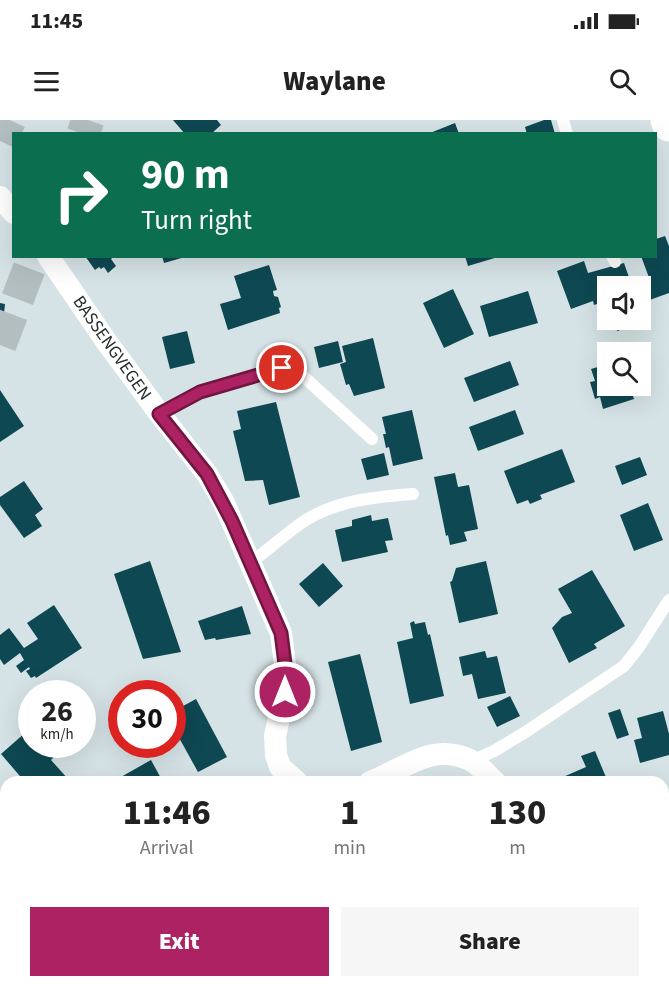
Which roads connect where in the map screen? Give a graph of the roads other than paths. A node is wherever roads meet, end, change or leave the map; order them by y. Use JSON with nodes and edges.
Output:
{"nodes":[{"id":1,"x":667,"y":120,"type":"edge"},
{"id":2,"x":669,"y":125,"type":"edge"},
{"id":3,"x":0,"y":197,"type":"edge"},
{"id":4,"x":12,"y":211,"type":"edge"},
{"id":5,"x":49,"y":258,"type":"edge"},
{"id":6,"x":159,"y":414,"type":"junction"},
{"id":7,"x":372,"y":439,"type":"dead end"},
{"id":8,"x":413,"y":494,"type":"dead end"},
{"id":9,"x":251,"y":562,"type":"junction"},
{"id":10,"x":669,"y":600,"type":"edge"},
{"id":11,"x":472,"y":761,"type":"junction"},
{"id":12,"x":290,"y":776,"type":"edge"},
{"id":13,"x":383,"y":776,"type":"edge"},
{"id":14,"x":488,"y":776,"type":"edge"}],
"edges":[{"from":1,"to":2,"type":"main road"},
{"from":3,"to":4,"type":"street"},
{"from":5,"to":6,"type":"street","name":"BASSENGVEGEN"},
{"from":6,"to":7,"type":"lane"},
{"from":6,"to":9,"type":"street","name":"BASSENGVEGEN"},
{"from":8,"to":9,"type":"lane"},
{"from":9,"to":12,"type":"street","name":"BASSENGVEGEN"},
{"from":10,"to":11,"type":"lane"},
{"from":11,"to":13,"type":"street"},
{"from":11,"to":14,"type":"street"}]}
